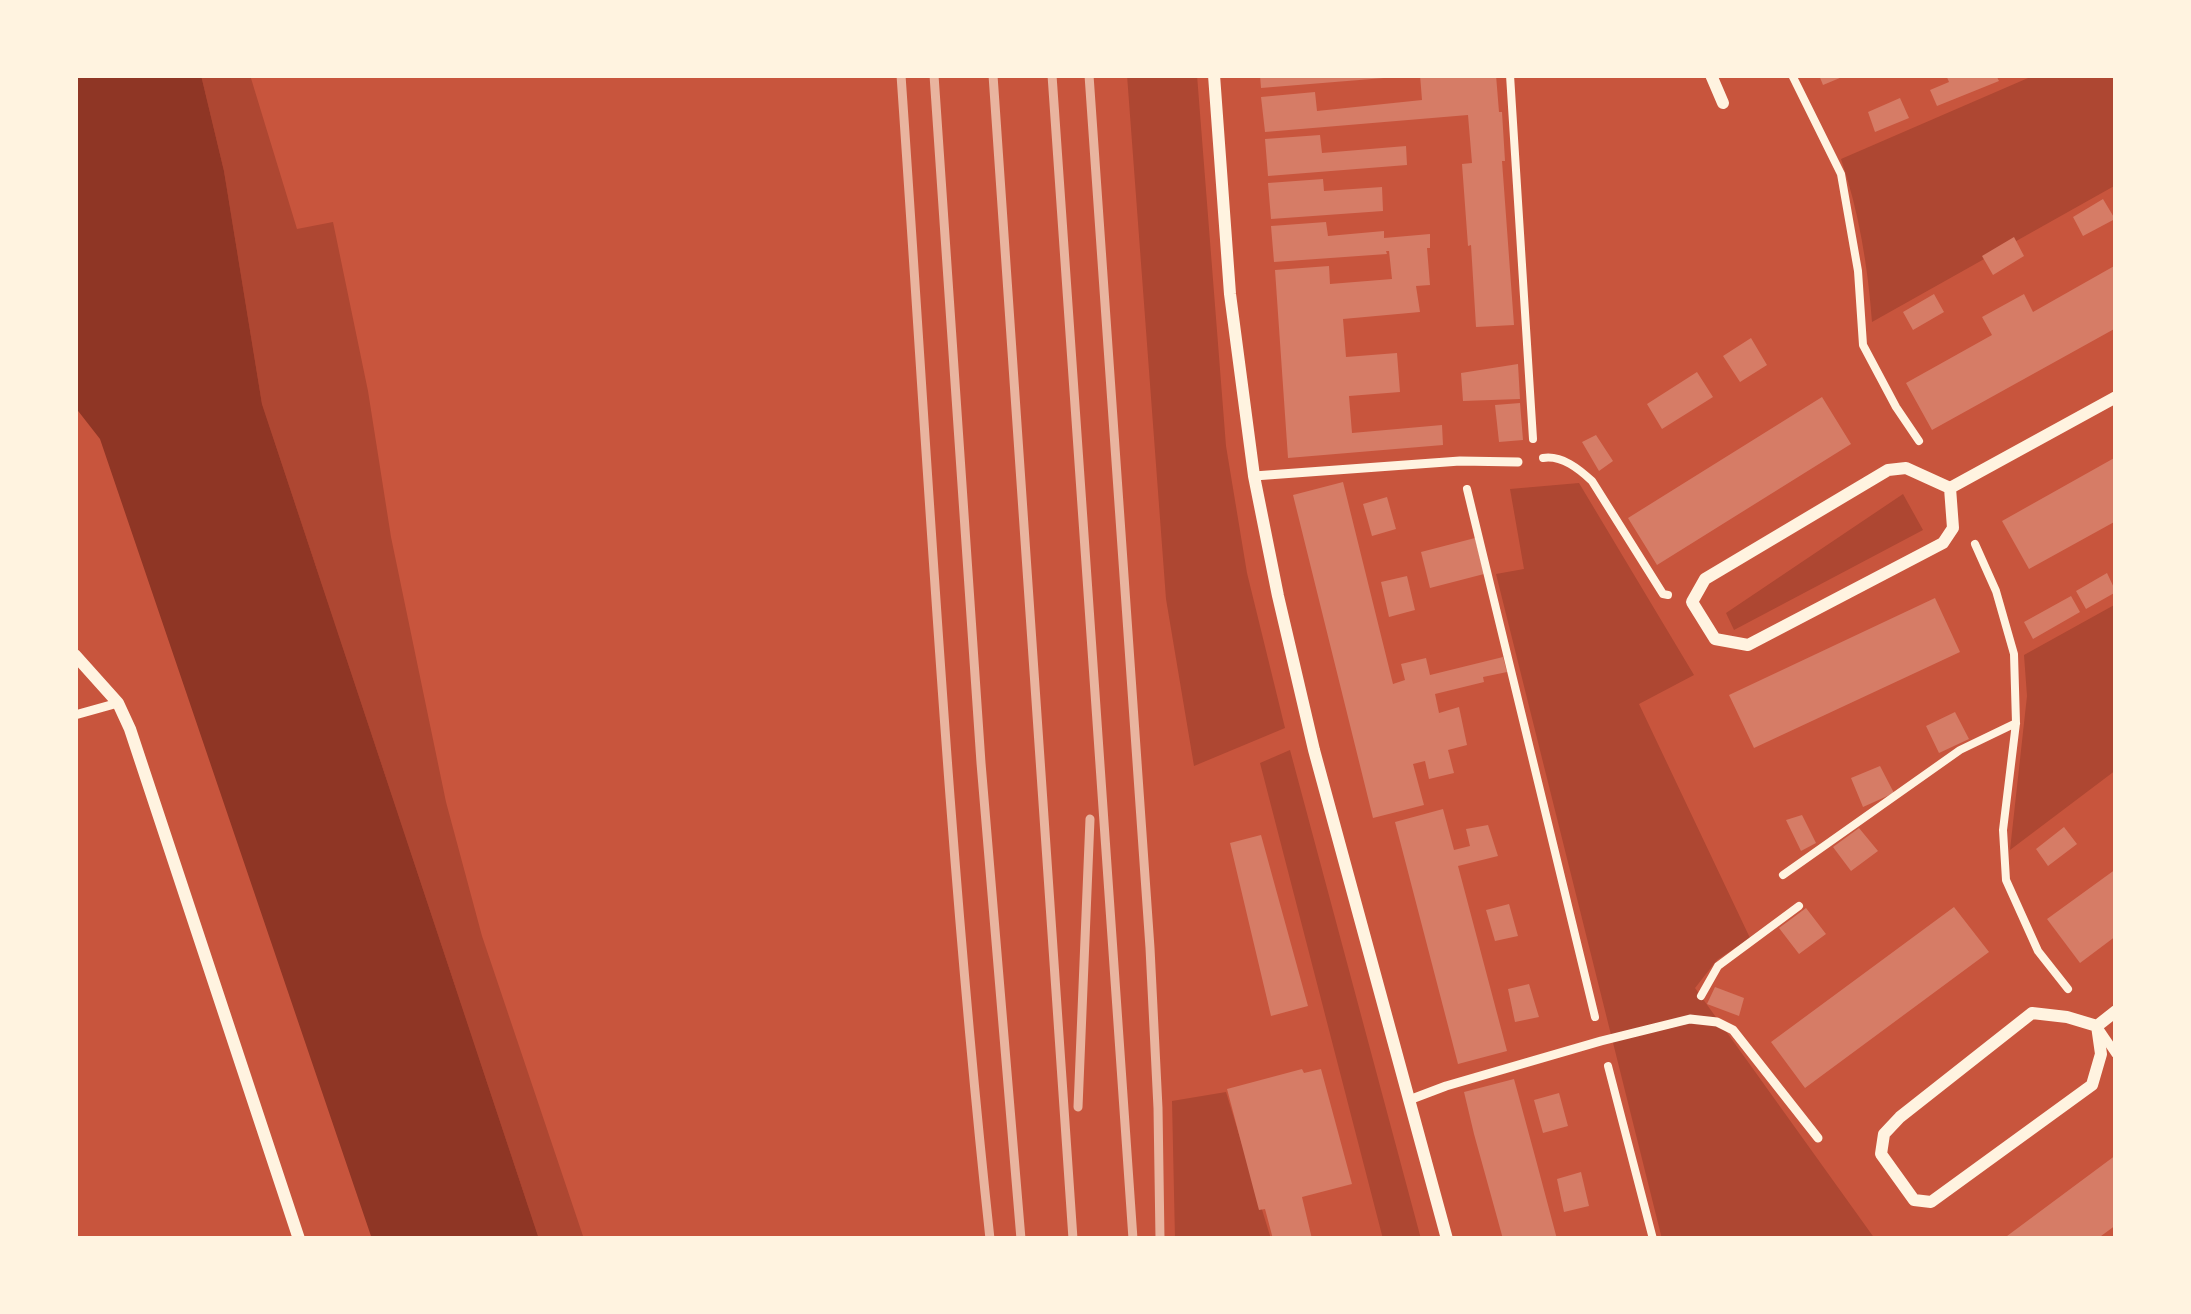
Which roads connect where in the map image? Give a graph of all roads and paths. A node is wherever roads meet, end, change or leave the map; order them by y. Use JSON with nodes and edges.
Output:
{"nodes":[{"id":1,"x":1214,"y":75,"type":"edge"},
{"id":2,"x":1510,"y":75,"type":"edge"},
{"id":3,"x":1711,"y":75,"type":"edge"},
{"id":4,"x":1723,"y":103,"type":"dead end"},
{"id":5,"x":2116,"y":397,"type":"edge"},
{"id":6,"x":1460,"y":461,"type":"junction"},
{"id":7,"x":1518,"y":462,"type":"junction"},
{"id":8,"x":1254,"y":476,"type":"junction"},
{"id":9,"x":1950,"y":488,"type":"junction"},
{"id":10,"x":1692,"y":602,"type":"junction"},
{"id":11,"x":75,"y":655,"type":"edge"},
{"id":12,"x":118,"y":703,"type":"junction"},
{"id":13,"x":75,"y":716,"type":"edge"},
{"id":14,"x":2016,"y":723,"type":"dead end"},
{"id":15,"x":1783,"y":875,"type":"dead end"},
{"id":16,"x":1799,"y":906,"type":"dead end"},
{"id":17,"x":2116,"y":1011,"type":"edge"},
{"id":18,"x":1690,"y":1019,"type":"junction"},
{"id":19,"x":2097,"y":1025,"type":"junction"},
{"id":20,"x":1601,"y":1041,"type":"junction"},
{"id":21,"x":2116,"y":1054,"type":"edge"},
{"id":22,"x":1409,"y":1100,"type":"junction"},
{"id":23,"x":1819,"y":1138,"type":"dead end"},
{"id":24,"x":299,"y":1239,"type":"edge"},
{"id":25,"x":1447,"y":1239,"type":"edge"},
{"id":26,"x":1653,"y":1239,"type":"edge"}],
"edges":[{"from":1,"to":8,"type":"street"},
{"from":2,"to":7,"type":"path"},
{"from":3,"to":4,"type":"street"},
{"from":5,"to":9,"type":"street"},
{"from":6,"to":7,"type":"lane"},
{"from":6,"to":8,"type":"lane"},
{"from":6,"to":20,"type":"path"},
{"from":7,"to":10,"type":"path"},
{"from":8,"to":22,"type":"street"},
{"from":9,"to":10,"type":"street"},
{"from":9,"to":10,"type":"street"},
{"from":11,"to":12,"type":"street"},
{"from":12,"to":13,"type":"lane"},
{"from":12,"to":24,"type":"street"},
{"from":14,"to":15,"type":"path"},
{"from":16,"to":18,"type":"path"},
{"from":17,"to":19,"type":"street"},
{"from":18,"to":20,"type":"lane"},
{"from":18,"to":23,"type":"lane"},
{"from":19,"to":19,"type":"street"},
{"from":19,"to":21,"type":"lane"},
{"from":20,"to":22,"type":"lane"},
{"from":20,"to":26,"type":"path"},
{"from":22,"to":25,"type":"street"}]}
